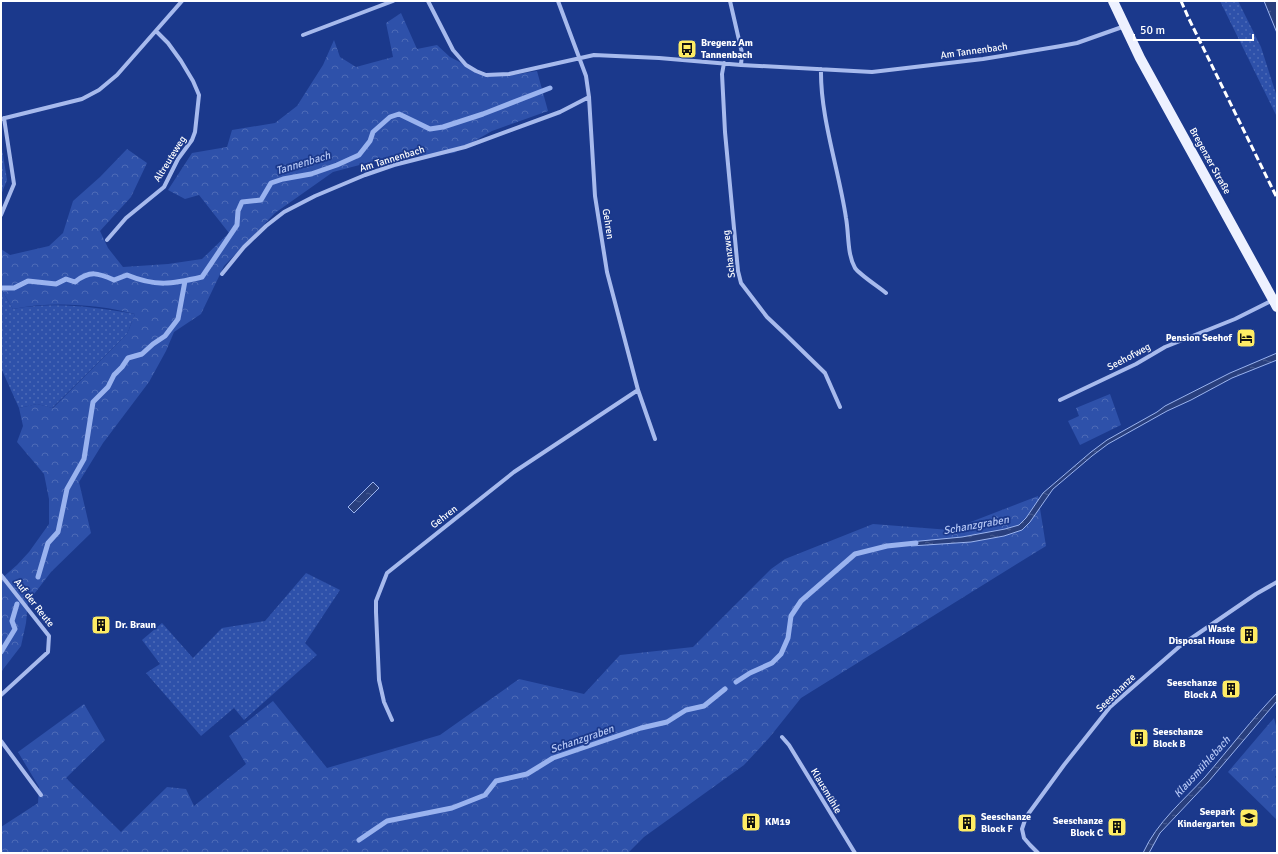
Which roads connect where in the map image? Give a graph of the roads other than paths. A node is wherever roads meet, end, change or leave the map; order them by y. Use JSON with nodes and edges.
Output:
{"nodes":[{"id":1,"x":182,"y":1,"type":"edge"},
{"id":2,"x":392,"y":1,"type":"edge"},
{"id":3,"x":428,"y":1,"type":"edge"},
{"id":4,"x":558,"y":1,"type":"edge"},
{"id":5,"x":730,"y":1,"type":"edge"},
{"id":6,"x":1114,"y":1,"type":"edge"},
{"id":7,"x":1125,"y":26,"type":"junction"},
{"id":8,"x":156,"y":31,"type":"junction"},
{"id":9,"x":303,"y":34,"type":"dead end"},
{"id":10,"x":579,"y":58,"type":"junction"},
{"id":11,"x":724,"y":63,"type":"junction"},
{"id":12,"x":741,"y":65,"type":"junction"},
{"id":13,"x":821,"y":69,"type":"junction"},
{"id":14,"x":589,"y":97,"type":"junction"},
{"id":15,"x":2,"y":118,"type":"edge"},
{"id":16,"x":1,"y":215,"type":"edge"},
{"id":17,"x":107,"y":240,"type":"dead end"},
{"id":18,"x":222,"y":274,"type":"dead end"},
{"id":19,"x":886,"y":293,"type":"dead end"},
{"id":20,"x":1275,"y":303,"type":"edge"},
{"id":21,"x":638,"y":390,"type":"junction"},
{"id":22,"x":1060,"y":400,"type":"dead end"},
{"id":23,"x":840,"y":407,"type":"dead end"},
{"id":24,"x":655,"y":439,"type":"dead end"},
{"id":25,"x":1,"y":575,"type":"edge"},
{"id":26,"x":1277,"y":582,"type":"edge"},
{"id":27,"x":1,"y":695,"type":"edge"},
{"id":28,"x":392,"y":720,"type":"dead end"},
{"id":29,"x":782,"y":737,"type":"dead end"},
{"id":30,"x":1,"y":741,"type":"edge"},
{"id":31,"x":41,"y":795,"type":"dead end"},
{"id":32,"x":855,"y":853,"type":"edge"},
{"id":33,"x":1038,"y":853,"type":"edge"}],
"edges":[{"from":1,"to":8,"type":"street"},
{"from":2,"to":9,"type":"street"},
{"from":3,"to":10,"type":"street","name":"Am Tannenbach"},
{"from":4,"to":10,"type":"street","name":"Gehren"},
{"from":5,"to":12,"type":"street"},
{"from":6,"to":7,"type":"main road","name":"Bregenzer Straße"},
{"from":7,"to":13,"type":"street","name":"Am Tannenbach"},
{"from":7,"to":20,"type":"main road","name":"Bregenzer Straße"},
{"from":8,"to":15,"type":"street"},
{"from":8,"to":17,"type":"street","name":"Altreuteweg"},
{"from":10,"to":11,"type":"street","name":"Am Tannenbach"},
{"from":10,"to":14,"type":"street","name":"Gehren"},
{"from":11,"to":12,"type":"street","name":"Am Tannenbach"},
{"from":11,"to":23,"type":"street","name":"Schanzweg"},
{"from":12,"to":13,"type":"street","name":"Am Tannenbach"},
{"from":13,"to":19,"type":"street"},
{"from":14,"to":18,"type":"street","name":"Am Tannenbach"},
{"from":14,"to":21,"type":"street","name":"Gehren"},
{"from":15,"to":16,"type":"street"},
{"from":20,"to":22,"type":"street","name":"Seehofweg"},
{"from":21,"to":24,"type":"street","name":"Gehren"},
{"from":21,"to":28,"type":"street","name":"Gehren"},
{"from":25,"to":27,"type":"street","name":"Auf der Reute"},
{"from":26,"to":33,"type":"street","name":"Seeschanze"},
{"from":29,"to":32,"type":"street","name":"Klausmühle"},
{"from":30,"to":31,"type":"street"}]}
